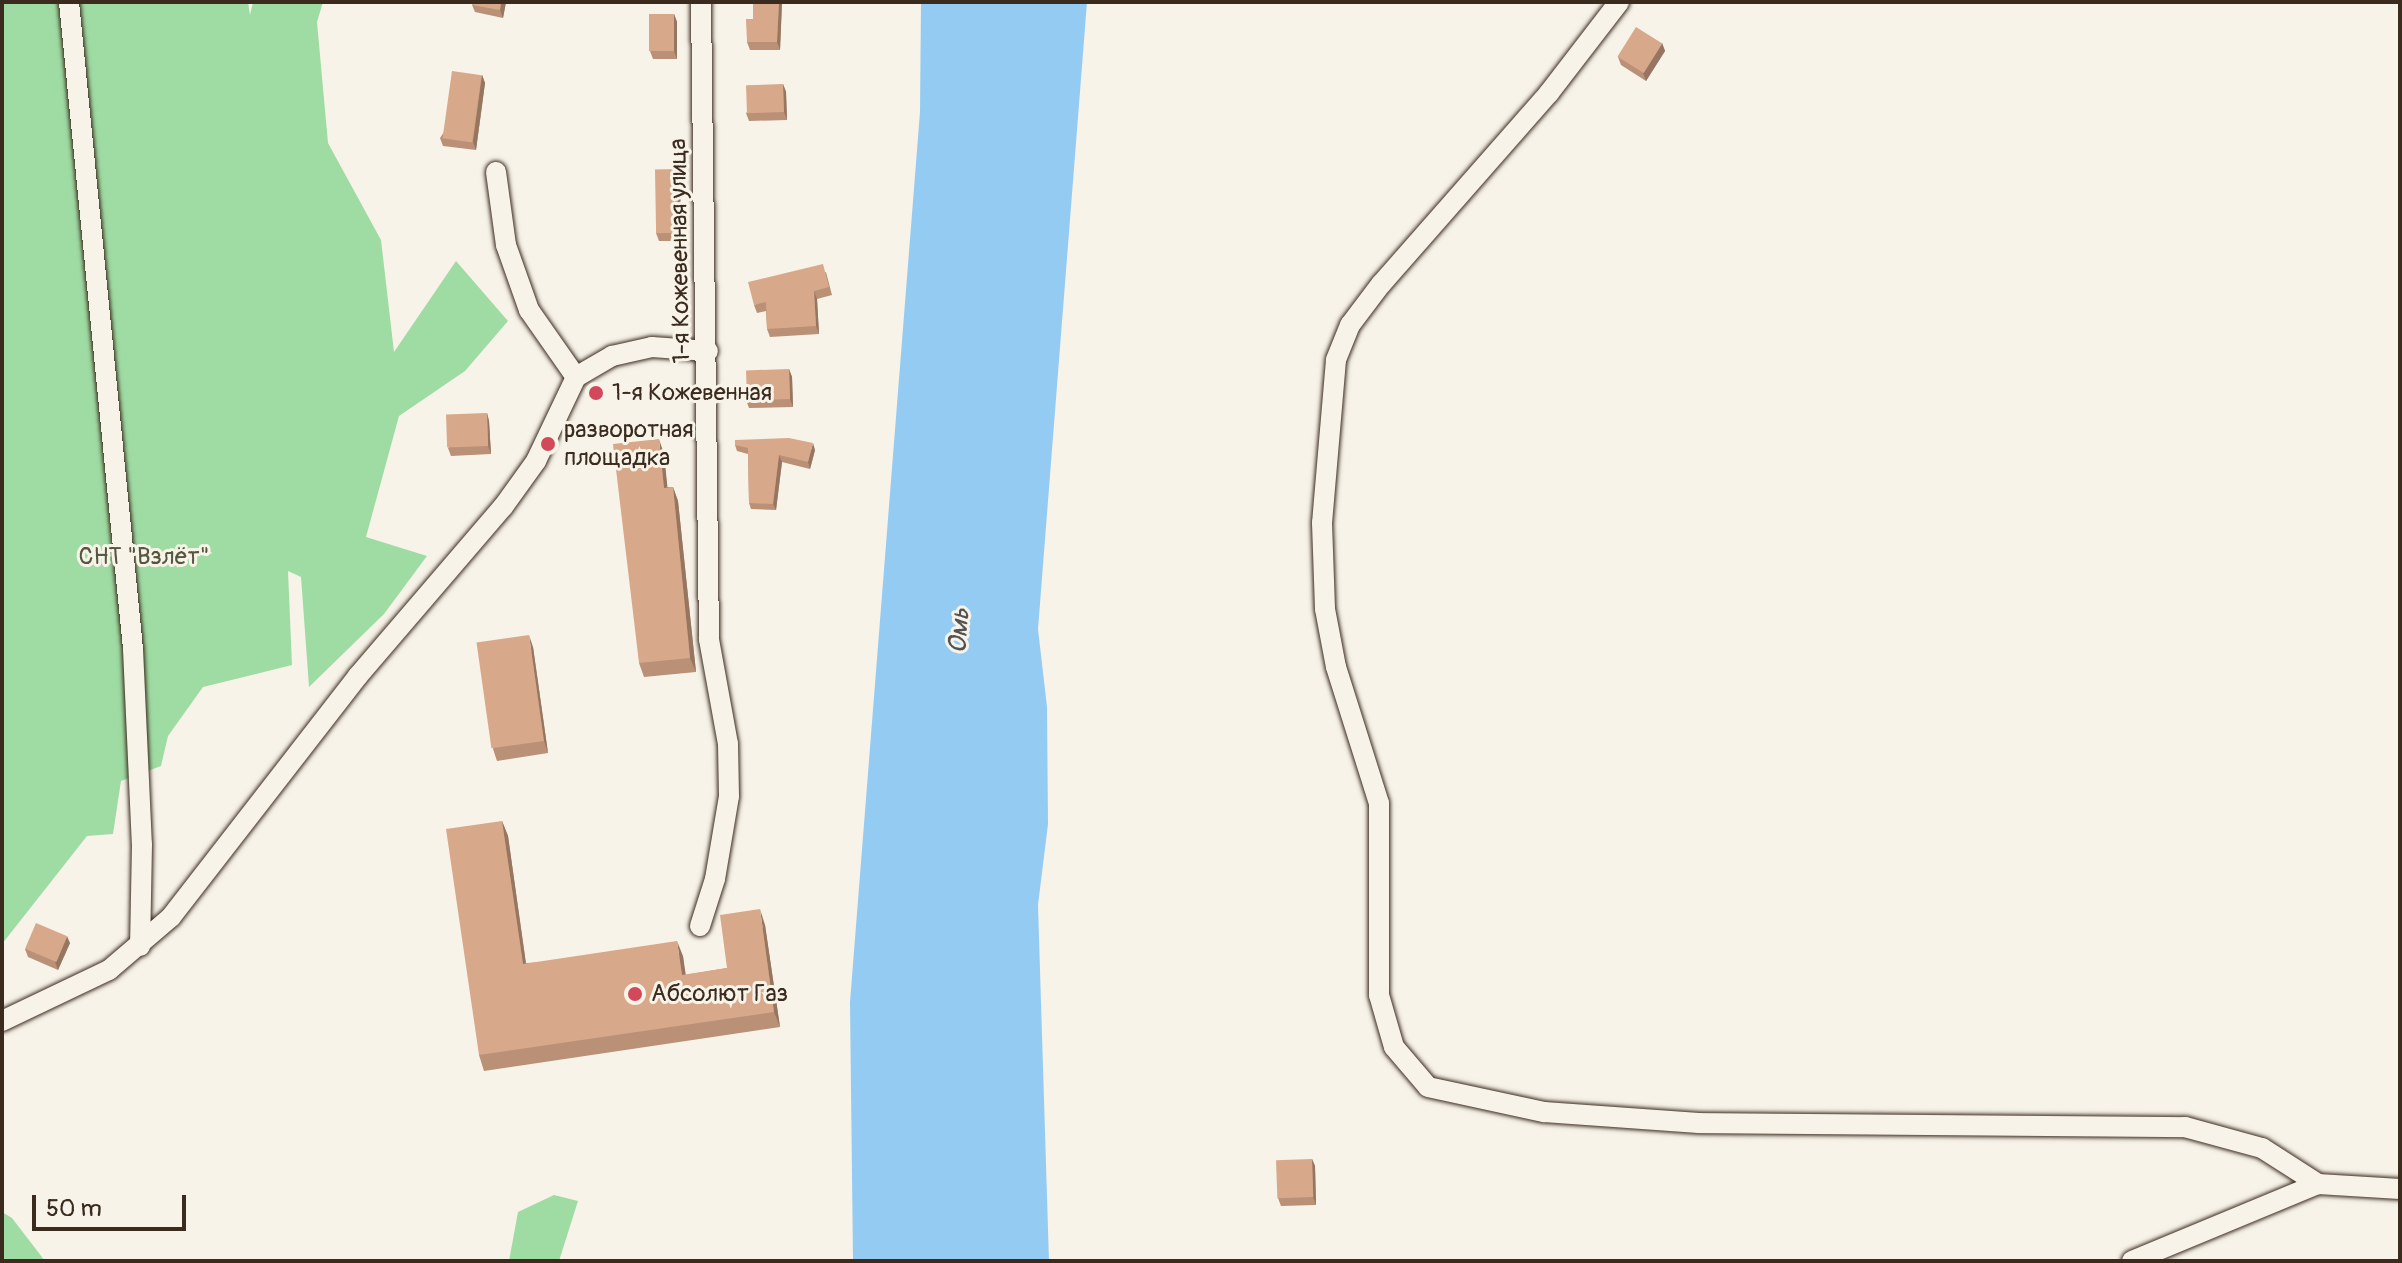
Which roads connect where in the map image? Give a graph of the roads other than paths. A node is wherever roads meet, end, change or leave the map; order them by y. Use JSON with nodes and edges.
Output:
{"nodes":[{"id":1,"x":69,"y":2,"type":"edge"},
{"id":2,"x":701,"y":2,"type":"edge"},
{"id":3,"x":1619,"y":2,"type":"edge"},
{"id":4,"x":496,"y":172,"type":"dead end"},
{"id":5,"x":708,"y":351,"type":"junction"},
{"id":6,"x":576,"y":377,"type":"junction"},
{"id":7,"x":700,"y":926,"type":"dead end"},
{"id":8,"x":140,"y":946,"type":"junction"},
{"id":9,"x":2,"y":1021,"type":"edge"},
{"id":10,"x":2318,"y":1184,"type":"junction"},
{"id":11,"x":2400,"y":1189,"type":"edge"},
{"id":12,"x":2132,"y":1261,"type":"edge"}],
"edges":[{"from":1,"to":8,"type":"street"},
{"from":2,"to":5,"type":"street","name":"1-я Кожевенная улица"},
{"from":3,"to":10,"type":"street"},
{"from":4,"to":6,"type":"street"},
{"from":5,"to":6,"type":"street"},
{"from":5,"to":7,"type":"street","name":"1-я Кожевенная улица"},
{"from":6,"to":8,"type":"street"},
{"from":8,"to":9,"type":"street"},
{"from":10,"to":11,"type":"street"},
{"from":10,"to":12,"type":"street"}]}
